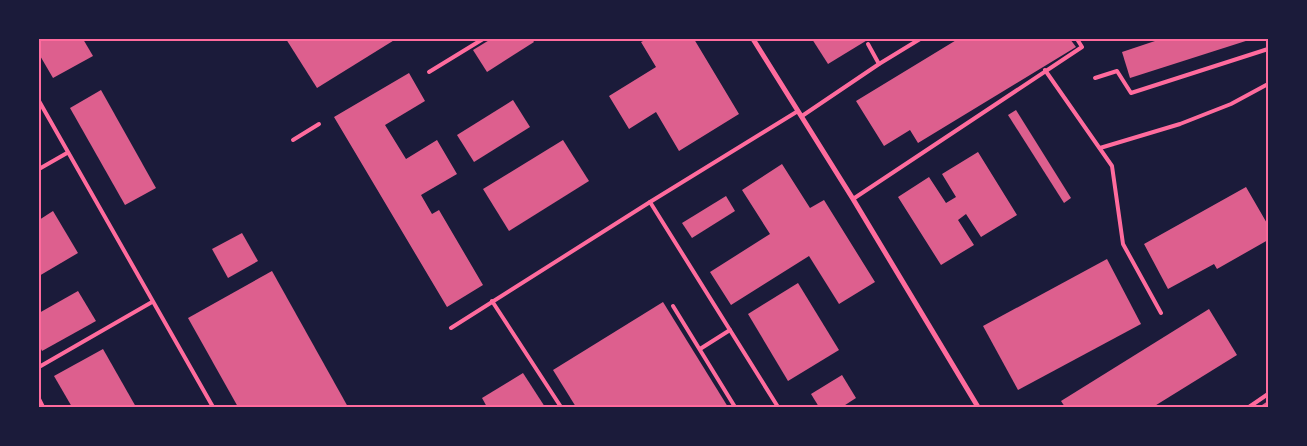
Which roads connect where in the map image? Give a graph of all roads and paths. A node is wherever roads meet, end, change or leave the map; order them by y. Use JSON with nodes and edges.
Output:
{"nodes":[{"id":1,"x":483,"y":39,"type":"edge"},
{"id":2,"x":753,"y":39,"type":"edge"},
{"id":3,"x":920,"y":39,"type":"edge"},
{"id":4,"x":1077,"y":39,"type":"edge"},
{"id":5,"x":868,"y":44,"type":"dead end"},
{"id":6,"x":1268,"y":49,"type":"edge"},
{"id":7,"x":879,"y":64,"type":"junction"},
{"id":8,"x":1046,"y":70,"type":"junction"},
{"id":9,"x":430,"y":72,"type":"dead end"},
{"id":10,"x":1095,"y":78,"type":"dead end"},
{"id":11,"x":1268,"y":84,"type":"edge"},
{"id":12,"x":39,"y":101,"type":"edge"},
{"id":13,"x":798,"y":111,"type":"junction"},
{"id":14,"x":802,"y":116,"type":"junction"},
{"id":15,"x":318,"y":124,"type":"dead end"},
{"id":16,"x":293,"y":140,"type":"dead end"},
{"id":17,"x":1100,"y":148,"type":"junction"},
{"id":18,"x":67,"y":152,"type":"junction"},
{"id":19,"x":39,"y":169,"type":"edge"},
{"id":20,"x":853,"y":199,"type":"junction"},
{"id":21,"x":650,"y":202,"type":"junction"},
{"id":22,"x":492,"y":301,"type":"junction"},
{"id":23,"x":152,"y":302,"type":"junction"},
{"id":24,"x":673,"y":306,"type":"dead end"},
{"id":25,"x":1161,"y":313,"type":"dead end"},
{"id":26,"x":451,"y":328,"type":"dead end"},
{"id":27,"x":730,"y":330,"type":"junction"},
{"id":28,"x":700,"y":349,"type":"junction"},
{"id":29,"x":39,"y":367,"type":"edge"},
{"id":30,"x":1268,"y":394,"type":"edge"},
{"id":31,"x":39,"y":400,"type":"edge"},
{"id":32,"x":43,"y":407,"type":"edge"},
{"id":33,"x":212,"y":407,"type":"edge"},
{"id":34,"x":561,"y":407,"type":"edge"},
{"id":35,"x":735,"y":407,"type":"edge"},
{"id":36,"x":778,"y":407,"type":"edge"},
{"id":37,"x":978,"y":407,"type":"edge"},
{"id":38,"x":1248,"y":407,"type":"edge"}],
"edges":[{"from":1,"to":9,"type":"lane"},
{"from":2,"to":13,"type":"street"},
{"from":3,"to":7,"type":"lane"},
{"from":4,"to":8,"type":"lane"},
{"from":5,"to":7,"type":"lane"},
{"from":6,"to":10,"type":"lane"},
{"from":7,"to":14,"type":"lane"},
{"from":8,"to":17,"type":"lane"},
{"from":8,"to":20,"type":"lane"},
{"from":11,"to":17,"type":"lane"},
{"from":12,"to":18,"type":"lane"},
{"from":13,"to":14,"type":"street"},
{"from":13,"to":21,"type":"lane"},
{"from":14,"to":20,"type":"street"},
{"from":15,"to":16,"type":"lane"},
{"from":17,"to":25,"type":"lane"},
{"from":18,"to":19,"type":"lane"},
{"from":18,"to":23,"type":"lane"},
{"from":20,"to":37,"type":"street"},
{"from":21,"to":22,"type":"lane"},
{"from":21,"to":27,"type":"lane"},
{"from":22,"to":26,"type":"lane"},
{"from":22,"to":34,"type":"lane"},
{"from":23,"to":29,"type":"lane"},
{"from":23,"to":33,"type":"lane"},
{"from":24,"to":28,"type":"lane"},
{"from":27,"to":28,"type":"lane"},
{"from":27,"to":36,"type":"lane"},
{"from":28,"to":35,"type":"lane"},
{"from":30,"to":38,"type":"lane"},
{"from":31,"to":32,"type":"lane"}]}
